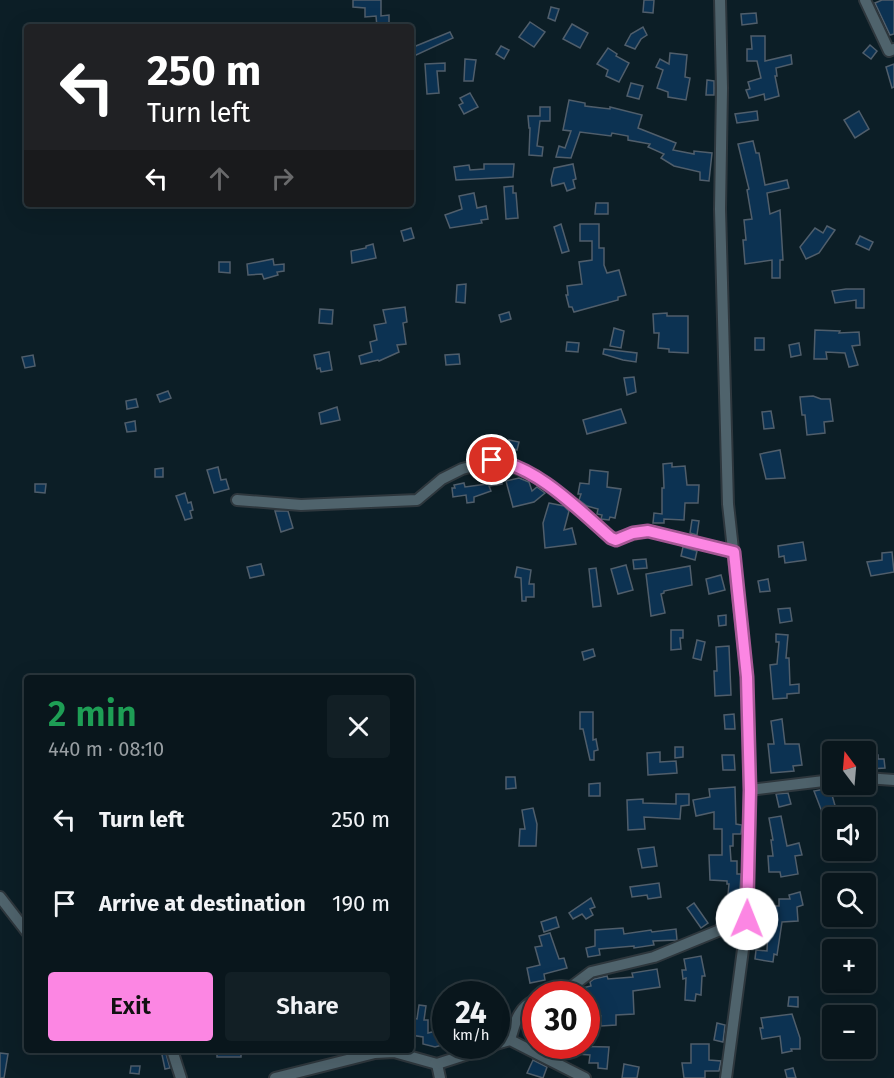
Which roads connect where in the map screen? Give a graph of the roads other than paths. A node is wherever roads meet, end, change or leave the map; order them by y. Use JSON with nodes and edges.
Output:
{"nodes":[{"id":1,"x":720,"y":0,"type":"edge"},
{"id":2,"x":864,"y":0,"type":"edge"},
{"id":3,"x":894,"y":49,"type":"edge"},
{"id":4,"x":237,"y":500,"type":"dead end"},
{"id":5,"x":734,"y":552,"type":"junction"},
{"id":6,"x":876,"y":779,"type":"edge"},
{"id":7,"x":894,"y":780,"type":"edge"},
{"id":8,"x":822,"y":781,"type":"edge"},
{"id":9,"x":750,"y":790,"type":"junction"},
{"id":10,"x":0,"y":897,"type":"edge"},
{"id":11,"x":747,"y":919,"type":"junction"},
{"id":12,"x":24,"y":928,"type":"edge"},
{"id":13,"x":579,"y":981,"type":"edge"},
{"id":14,"x":522,"y":1009,"type":"edge"},
{"id":15,"x":510,"y":1040,"type":"joint"},
{"id":16,"x":173,"y":1053,"type":"edge"},
{"id":17,"x":375,"y":1053,"type":"edge"},
{"id":18,"x":398,"y":1053,"type":"edge"},
{"id":19,"x":452,"y":1059,"type":"edge"},
{"id":20,"x":437,"y":1064,"type":"junction"},
{"id":21,"x":180,"y":1078,"type":"edge"},
{"id":22,"x":275,"y":1078,"type":"edge"},
{"id":23,"x":440,"y":1078,"type":"edge"},
{"id":24,"x":585,"y":1078,"type":"edge"},
{"id":25,"x":726,"y":1078,"type":"edge"}],
"edges":[{"from":1,"to":5,"type":"street"},
{"from":2,"to":3,"type":"street"},
{"from":4,"to":5,"type":"street"},
{"from":5,"to":9,"type":"street"},
{"from":6,"to":7,"type":"street"},
{"from":8,"to":9,"type":"street"},
{"from":9,"to":11,"type":"street"},
{"from":10,"to":12,"type":"street"},
{"from":11,"to":13,"type":"street"},
{"from":11,"to":25,"type":"street"},
{"from":14,"to":15,"type":"street"},
{"from":15,"to":24,"type":"street"},
{"from":16,"to":21,"type":"street"},
{"from":17,"to":22,"type":"street"},
{"from":18,"to":20,"type":"street"},
{"from":19,"to":20,"type":"street"},
{"from":20,"to":23,"type":"street"}]}
